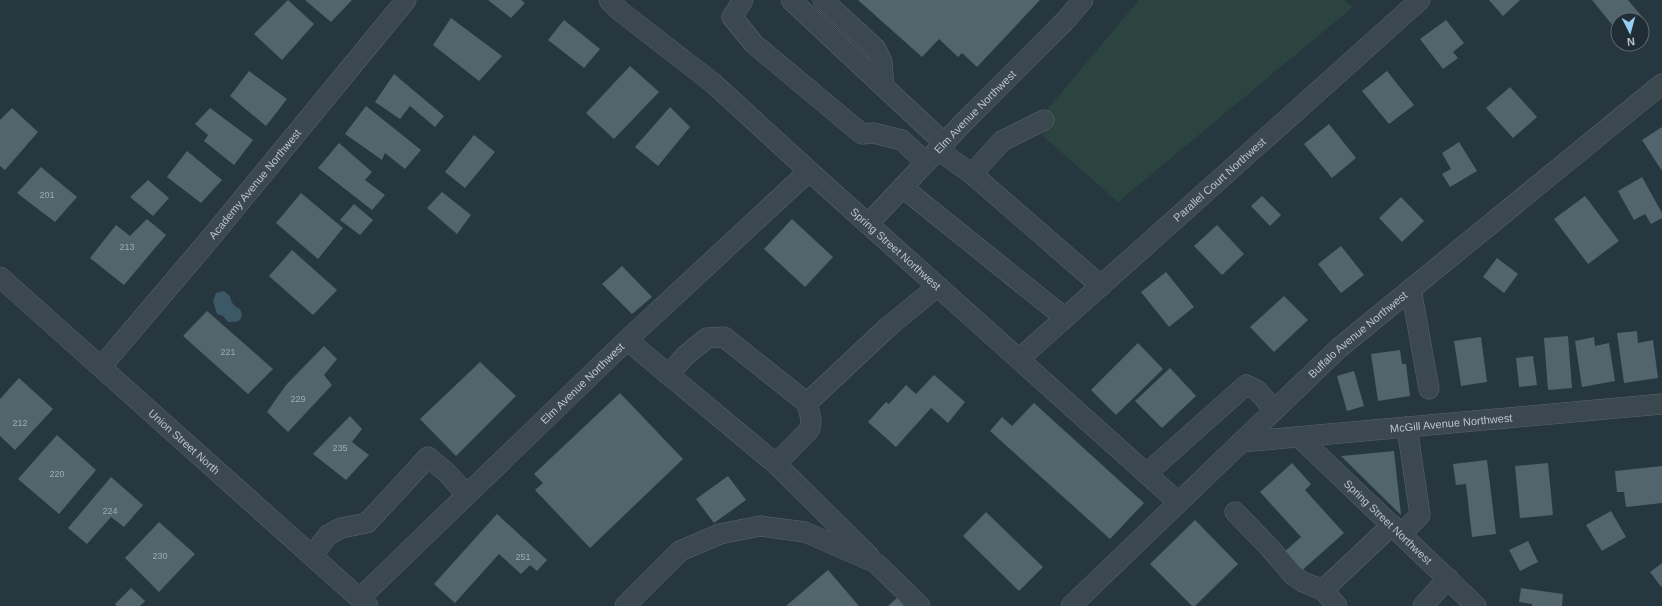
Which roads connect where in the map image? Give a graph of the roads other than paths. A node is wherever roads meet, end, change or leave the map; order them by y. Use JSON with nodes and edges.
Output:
{"nodes":[{"id":1,"x":406,"y":0,"type":"edge"},
{"id":2,"x":743,"y":0,"type":"edge"},
{"id":3,"x":791,"y":0,"type":"edge"},
{"id":4,"x":823,"y":0,"type":"edge"},
{"id":5,"x":1083,"y":0,"type":"edge"},
{"id":6,"x":1420,"y":0,"type":"edge"},
{"id":7,"x":620,"y":4,"type":"edge"},
{"id":8,"x":1662,"y":84,"type":"edge"},
{"id":9,"x":884,"y":87,"type":"junction"},
{"id":10,"x":1044,"y":120,"type":"dead end"},
{"id":11,"x":936,"y":152,"type":"junction"},
{"id":12,"x":809,"y":171,"type":"junction"},
{"id":13,"x":972,"y":174,"type":"junction"},
{"id":14,"x":902,"y":187,"type":"junction"},
{"id":15,"x":868,"y":224,"type":"junction"},
{"id":16,"x":0,"y":277,"type":"edge"},
{"id":17,"x":938,"y":286,"type":"junction"},
{"id":18,"x":1101,"y":286,"type":"junction"},
{"id":19,"x":1411,"y":289,"type":"junction"},
{"id":20,"x":1065,"y":318,"type":"junction"},
{"id":21,"x":627,"y":340,"type":"junction"},
{"id":22,"x":1019,"y":359,"type":"junction"},
{"id":23,"x":100,"y":367,"type":"junction"},
{"id":24,"x":668,"y":374,"type":"junction"},
{"id":25,"x":1429,"y":389,"type":"dead end"},
{"id":26,"x":808,"y":403,"type":"junction"},
{"id":27,"x":1662,"y":404,"type":"edge"},
{"id":28,"x":1274,"y":410,"type":"junction"},
{"id":29,"x":1407,"y":427,"type":"junction"},
{"id":30,"x":1299,"y":437,"type":"junction"},
{"id":31,"x":1241,"y":442,"type":"junction"},
{"id":32,"x":776,"y":464,"type":"junction"},
{"id":33,"x":1146,"y":474,"type":"junction"},
{"id":34,"x":467,"y":495,"type":"junction"},
{"id":35,"x":1178,"y":502,"type":"junction"},
{"id":36,"x":1234,"y":512,"type":"dead end"},
{"id":37,"x":1396,"y":529,"type":"junction"},
{"id":38,"x":312,"y":556,"type":"junction"},
{"id":39,"x":876,"y":563,"type":"junction"},
{"id":40,"x":1448,"y":578,"type":"junction"},
{"id":41,"x":1323,"y":590,"type":"junction"},
{"id":42,"x":364,"y":602,"type":"edge"},
{"id":43,"x":626,"y":606,"type":"edge"},
{"id":44,"x":920,"y":606,"type":"edge"},
{"id":45,"x":1071,"y":606,"type":"edge"},
{"id":46,"x":1337,"y":606,"type":"edge"},
{"id":47,"x":1423,"y":606,"type":"edge"},
{"id":48,"x":1476,"y":606,"type":"edge"}],
"edges":[{"from":1,"to":23,"type":"street","name":"Academy Avenue Northwest"},
{"from":2,"to":11,"type":"street"},
{"from":3,"to":9,"type":"street"},
{"from":4,"to":9,"type":"street"},
{"from":5,"to":11,"type":"street","name":"Elm Avenue Northwest"},
{"from":6,"to":18,"type":"street","name":"Parallel Court Northwest"},
{"from":7,"to":12,"type":"street","name":"Spring Street Northwest"},
{"from":8,"to":19,"type":"street","name":"Buffalo Avenue Northwest"},
{"from":9,"to":11,"type":"street"},
{"from":10,"to":13,"type":"street"},
{"from":11,"to":13,"type":"street"},
{"from":11,"to":14,"type":"street","name":"Elm Avenue Northwest"},
{"from":12,"to":15,"type":"street","name":"Spring Street Northwest"},
{"from":12,"to":21,"type":"street","name":"Elm Avenue Northwest"},
{"from":13,"to":18,"type":"street"},
{"from":14,"to":15,"type":"street","name":"Elm Avenue Northwest"},
{"from":14,"to":20,"type":"street"},
{"from":15,"to":17,"type":"street","name":"Spring Street Northwest"},
{"from":16,"to":23,"type":"street","name":"Union Street North"},
{"from":17,"to":22,"type":"street","name":"Spring Street Northwest"},
{"from":17,"to":26,"type":"street"},
{"from":18,"to":20,"type":"street","name":"Parallel Court Northwest"},
{"from":19,"to":25,"type":"street"},
{"from":19,"to":28,"type":"street","name":"Buffalo Avenue Northwest"},
{"from":20,"to":22,"type":"street","name":"Parallel Court Northwest"},
{"from":21,"to":24,"type":"street"},
{"from":21,"to":34,"type":"street","name":"Elm Avenue Northwest"},
{"from":22,"to":33,"type":"street","name":"Spring Street Northwest"},
{"from":23,"to":38,"type":"street","name":"Union Street North"},
{"from":24,"to":26,"type":"street"},
{"from":24,"to":32,"type":"street"},
{"from":26,"to":32,"type":"street"},
{"from":27,"to":29,"type":"street","name":"McGill Avenue Northwest"},
{"from":28,"to":31,"type":"street","name":"Buffalo Avenue Northwest"},
{"from":28,"to":33,"type":"street"},
{"from":29,"to":30,"type":"street","name":"McGill Avenue Northwest"},
{"from":29,"to":37,"type":"street"},
{"from":30,"to":31,"type":"street","name":"McGill Avenue Northwest"},
{"from":30,"to":37,"type":"street","name":"Spring Street Northwest"},
{"from":31,"to":35,"type":"street","name":"Buffalo Avenue Northwest"},
{"from":32,"to":39,"type":"street"},
{"from":33,"to":35,"type":"street","name":"Spring Street Northwest"},
{"from":34,"to":38,"type":"street"},
{"from":34,"to":42,"type":"street","name":"Elm Avenue Northwest"},
{"from":35,"to":45,"type":"street","name":"Buffalo Avenue Northwest"},
{"from":36,"to":41,"type":"street"},
{"from":37,"to":40,"type":"street","name":"Spring Street Northwest"},
{"from":37,"to":41,"type":"street"},
{"from":38,"to":42,"type":"street","name":"Union Street North"},
{"from":39,"to":43,"type":"street"},
{"from":39,"to":44,"type":"street"},
{"from":40,"to":47,"type":"street"},
{"from":40,"to":48,"type":"street","name":"Spring Street Northwest"},
{"from":41,"to":46,"type":"street"}]}
